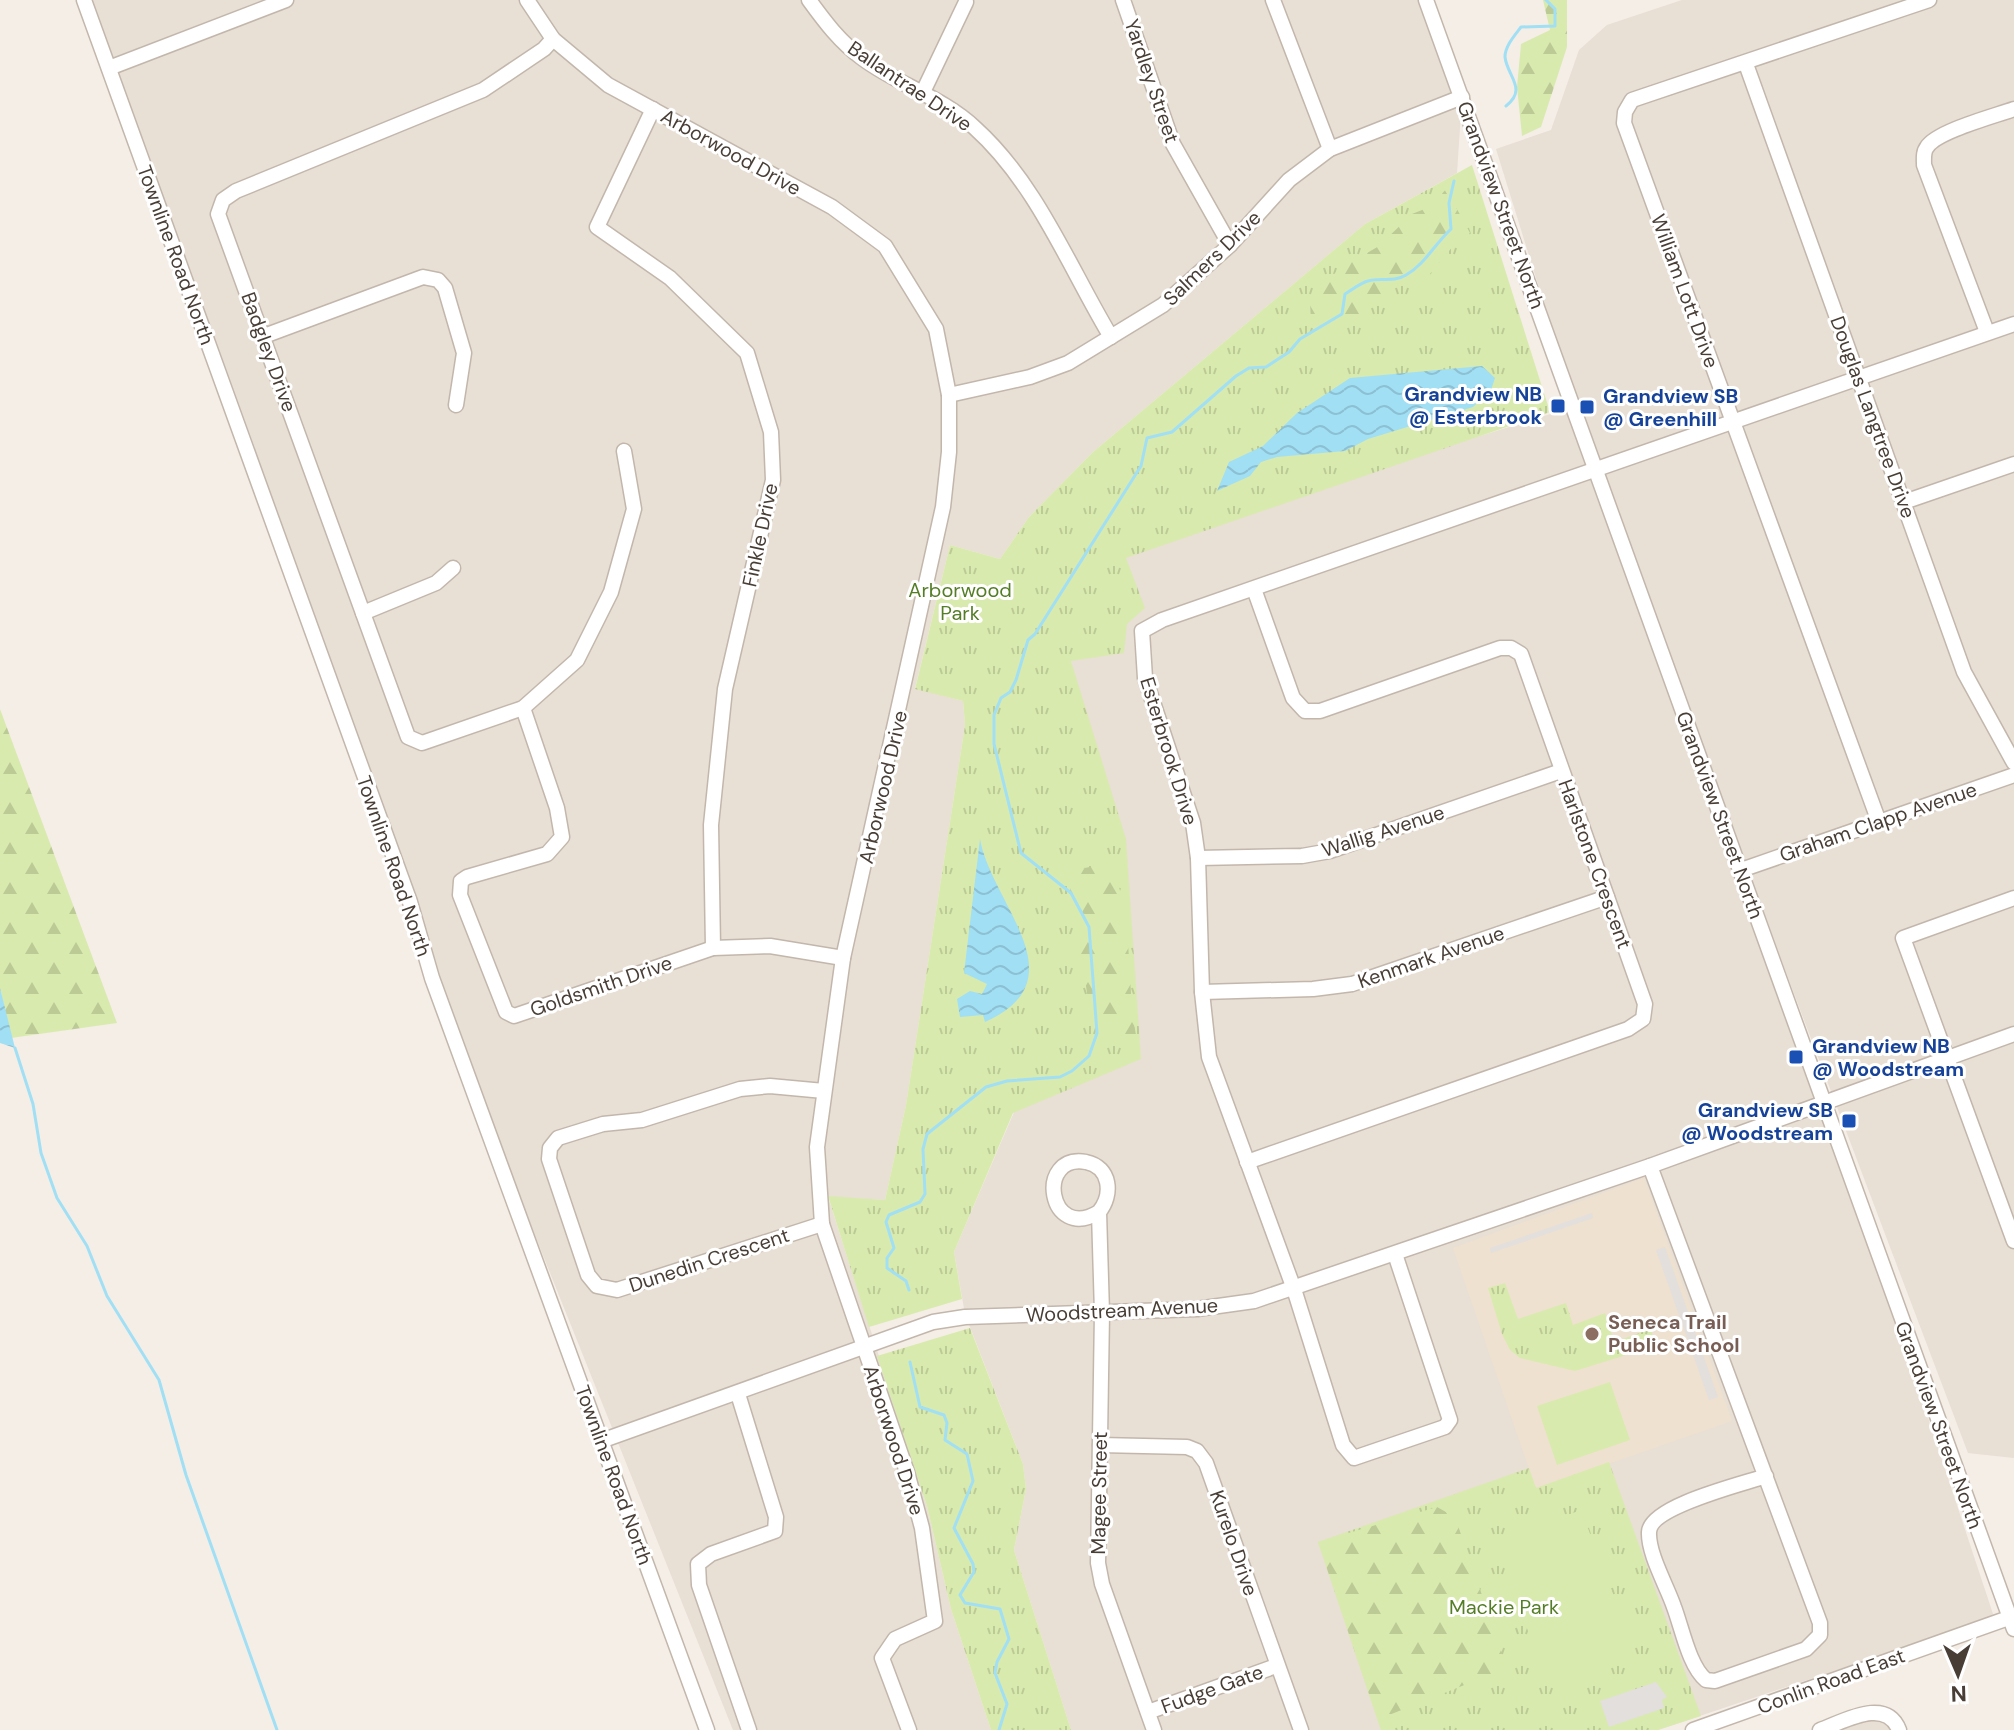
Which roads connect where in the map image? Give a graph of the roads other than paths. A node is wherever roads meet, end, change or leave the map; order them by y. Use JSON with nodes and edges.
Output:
{"nodes":[{"id":1,"x":84,"y":0,"type":"edge"},
{"id":2,"x":286,"y":0,"type":"edge"},
{"id":3,"x":527,"y":0,"type":"edge"},
{"id":4,"x":809,"y":0,"type":"edge"},
{"id":5,"x":1123,"y":0,"type":"edge"},
{"id":6,"x":1273,"y":0,"type":"edge"},
{"id":7,"x":1426,"y":0,"type":"edge"},
{"id":8,"x":1929,"y":0,"type":"edge"},
{"id":9,"x":966,"y":2,"type":"edge"},
{"id":10,"x":553,"y":39,"type":"junction"},
{"id":11,"x":1746,"y":64,"type":"junction"},
{"id":12,"x":109,"y":68,"type":"junction"},
{"id":13,"x":923,"y":92,"type":"junction"},
{"id":14,"x":1462,"y":97,"type":"junction"},
{"id":15,"x":653,"y":109,"type":"junction"},
{"id":16,"x":2014,"y":109,"type":"edge"},
{"id":17,"x":1330,"y":149,"type":"junction"},
{"id":18,"x":1230,"y":245,"type":"junction"},
{"id":19,"x":2014,"y":324,"type":"edge"},
{"id":20,"x":1987,"y":332,"type":"junction"},
{"id":21,"x":264,"y":336,"type":"junction"},
{"id":22,"x":1111,"y":337,"type":"junction"},
{"id":23,"x":1858,"y":377,"type":"junction"},
{"id":24,"x":949,"y":395,"type":"junction"},
{"id":25,"x":456,"y":405,"type":"dead end"},
{"id":26,"x":1733,"y":423,"type":"junction"},
{"id":27,"x":624,"y":451,"type":"dead end"},
{"id":28,"x":2014,"y":464,"type":"edge"},
{"id":29,"x":1595,"y":472,"type":"junction"},
{"id":30,"x":1904,"y":502,"type":"junction"},
{"id":31,"x":453,"y":568,"type":"dead end"},
{"id":32,"x":1254,"y":589,"type":"junction"},
{"id":33,"x":363,"y":613,"type":"junction"},
{"id":34,"x":523,"y":708,"type":"junction"},
{"id":35,"x":2014,"y":763,"type":"edge"},
{"id":36,"x":1561,"y":771,"type":"junction"},
{"id":37,"x":2014,"y":775,"type":"edge"},
{"id":38,"x":1879,"y":822,"type":"junction"},
{"id":39,"x":1198,"y":858,"type":"junction"},
{"id":40,"x":1741,"y":870,"type":"junction"},
{"id":41,"x":1607,"y":897,"type":"junction"},
{"id":42,"x":2014,"y":898,"type":"edge"},
{"id":43,"x":713,"y":948,"type":"junction"},
{"id":44,"x":843,"y":958,"type":"junction"},
{"id":45,"x":1202,"y":992,"type":"junction"},
{"id":46,"x":2014,"y":1034,"type":"edge"},
{"id":47,"x":1947,"y":1059,"type":"junction"},
{"id":48,"x":824,"y":1091,"type":"junction"},
{"id":49,"x":1823,"y":1103,"type":"junction"},
{"id":50,"x":1247,"y":1162,"type":"junction"},
{"id":51,"x":1650,"y":1166,"type":"junction"},
{"id":52,"x":1099,"y":1212,"type":"junction"},
{"id":53,"x":822,"y":1224,"type":"junction"},
{"id":54,"x":2014,"y":1241,"type":"edge"},
{"id":55,"x":1395,"y":1254,"type":"junction"},
{"id":56,"x":1294,"y":1289,"type":"junction"},
{"id":57,"x":1102,"y":1313,"type":"junction"},
{"id":58,"x":864,"y":1349,"type":"junction"},
{"id":59,"x":738,"y":1394,"type":"junction"},
{"id":60,"x":601,"y":1441,"type":"junction"},
{"id":61,"x":1100,"y":1445,"type":"junction"},
{"id":62,"x":1766,"y":1476,"type":"junction"},
{"id":63,"x":2013,"y":1621,"type":"edge"},
{"id":64,"x":1276,"y":1666,"type":"junction"},
{"id":65,"x":1148,"y":1712,"type":"junction"},
{"id":66,"x":707,"y":1730,"type":"edge"},
{"id":67,"x":749,"y":1730,"type":"edge"},
{"id":68,"x":909,"y":1730,"type":"edge"},
{"id":69,"x":1154,"y":1730,"type":"edge"},
{"id":70,"x":1301,"y":1730,"type":"edge"},
{"id":71,"x":1693,"y":1730,"type":"edge"},
{"id":72,"x":1820,"y":1730,"type":"edge"},
{"id":73,"x":1899,"y":1730,"type":"edge"}],
"edges":[{"from":1,"to":12,"type":"street","name":"Townline Road North"},
{"from":2,"to":12,"type":"street"},
{"from":3,"to":10,"type":"street","name":"Arborwood Drive"},
{"from":4,"to":13,"type":"street","name":"Ballantrae Drive"},
{"from":5,"to":18,"type":"street","name":"Yardley Street"},
{"from":6,"to":17,"type":"street"},
{"from":7,"to":14,"type":"street","name":"Grandview Street North"},
{"from":8,"to":11,"type":"street","name":"William Lott Drive"},
{"from":9,"to":13,"type":"street"},
{"from":10,"to":15,"type":"street","name":"Arborwood Drive"},
{"from":10,"to":21,"type":"street","name":"Badgley Drive"},
{"from":11,"to":23,"type":"street","name":"Douglas Langtree Drive"},
{"from":11,"to":26,"type":"street","name":"William Lott Drive"},
{"from":12,"to":60,"type":"street","name":"Townline Road North"},
{"from":13,"to":22,"type":"street","name":"Ballantrae Drive"},
{"from":14,"to":17,"type":"street","name":"Salmers Drive"},
{"from":14,"to":29,"type":"street","name":"Grandview Street North"},
{"from":15,"to":24,"type":"street","name":"Arborwood Drive"},
{"from":15,"to":43,"type":"street","name":"Finkle Drive"},
{"from":16,"to":20,"type":"street"},
{"from":17,"to":18,"type":"street","name":"Salmers Drive"},
{"from":18,"to":22,"type":"street","name":"Salmers Drive"},
{"from":19,"to":20,"type":"street","name":"Esterbrook Drive"},
{"from":20,"to":23,"type":"street","name":"Esterbrook Drive"},
{"from":21,"to":25,"type":"street"},
{"from":21,"to":33,"type":"street","name":"Badgley Drive"},
{"from":22,"to":24,"type":"street","name":"Salmers Drive"},
{"from":23,"to":26,"type":"street","name":"Esterbrook Drive"},
{"from":23,"to":30,"type":"street","name":"Douglas Langtree Drive"},
{"from":24,"to":44,"type":"street","name":"Arborwood Drive"},
{"from":26,"to":29,"type":"street","name":"Esterbrook Drive"},
{"from":26,"to":38,"type":"street","name":"William Lott Drive"},
{"from":27,"to":34,"type":"street"},
{"from":28,"to":30,"type":"street"},
{"from":29,"to":32,"type":"street","name":"Esterbrook Drive"},
{"from":29,"to":40,"type":"street","name":"Grandview Street North"},
{"from":30,"to":35,"type":"street","name":"Douglas Langtree Drive"},
{"from":31,"to":33,"type":"street"},
{"from":32,"to":36,"type":"street","name":"Harlstone Crescent"},
{"from":32,"to":39,"type":"street","name":"Esterbrook Drive"},
{"from":33,"to":34,"type":"street","name":"Badgley Drive"},
{"from":34,"to":43,"type":"street","name":"Goldsmith Drive"},
{"from":36,"to":39,"type":"street","name":"Wallig Avenue"},
{"from":36,"to":41,"type":"street","name":"Harlstone Crescent"},
{"from":37,"to":38,"type":"street","name":"Graham Clapp Avenue"},
{"from":38,"to":40,"type":"street","name":"Graham Clapp Avenue"},
{"from":39,"to":45,"type":"street","name":"Esterbrook Drive"},
{"from":40,"to":49,"type":"street","name":"Grandview Street North"},
{"from":41,"to":45,"type":"street","name":"Kenmark Avenue"},
{"from":41,"to":50,"type":"street","name":"Harlstone Crescent"},
{"from":42,"to":47,"type":"street"},
{"from":43,"to":44,"type":"street","name":"Goldsmith Drive"},
{"from":44,"to":48,"type":"street","name":"Arborwood Drive"},
{"from":45,"to":50,"type":"street","name":"Esterbrook Drive"},
{"from":46,"to":47,"type":"street"},
{"from":47,"to":49,"type":"street"},
{"from":47,"to":54,"type":"street"},
{"from":48,"to":53,"type":"street","name":"Arborwood Drive"},
{"from":48,"to":53,"type":"street","name":"Dunedin Crescent"},
{"from":49,"to":51,"type":"street","name":"Woodstream Avenue"},
{"from":49,"to":63,"type":"street","name":"Grandview Street North"},
{"from":50,"to":56,"type":"street","name":"Esterbrook Drive"},
{"from":51,"to":55,"type":"street","name":"Woodstream Avenue"},
{"from":51,"to":62,"type":"street"},
{"from":52,"to":52,"type":"street"},
{"from":52,"to":57,"type":"street","name":"Magee Street"},
{"from":53,"to":58,"type":"street","name":"Arborwood Drive"},
{"from":55,"to":56,"type":"street","name":"Woodstream Avenue"},
{"from":55,"to":56,"type":"street","name":"Esterbrook Drive"},
{"from":56,"to":57,"type":"street","name":"Woodstream Avenue"},
{"from":57,"to":58,"type":"street","name":"Woodstream Avenue"},
{"from":57,"to":61,"type":"street","name":"Magee Street"},
{"from":58,"to":59,"type":"street","name":"Woodstream Avenue"},
{"from":58,"to":68,"type":"street","name":"Arborwood Drive"},
{"from":59,"to":60,"type":"street","name":"Woodstream Avenue"},
{"from":59,"to":67,"type":"street"},
{"from":60,"to":66,"type":"street","name":"Townline Road North"},
{"from":61,"to":64,"type":"street","name":"Kurelo Drive"},
{"from":61,"to":65,"type":"street","name":"Magee Street"},
{"from":62,"to":62,"type":"street"},
{"from":63,"to":71,"type":"street","name":"Conlin Road East"},
{"from":64,"to":65,"type":"street","name":"Fudge Gate"},
{"from":64,"to":70,"type":"street","name":"Kurelo Drive"},
{"from":65,"to":69,"type":"street","name":"Magee Street"},
{"from":72,"to":73,"type":"street"}]}
